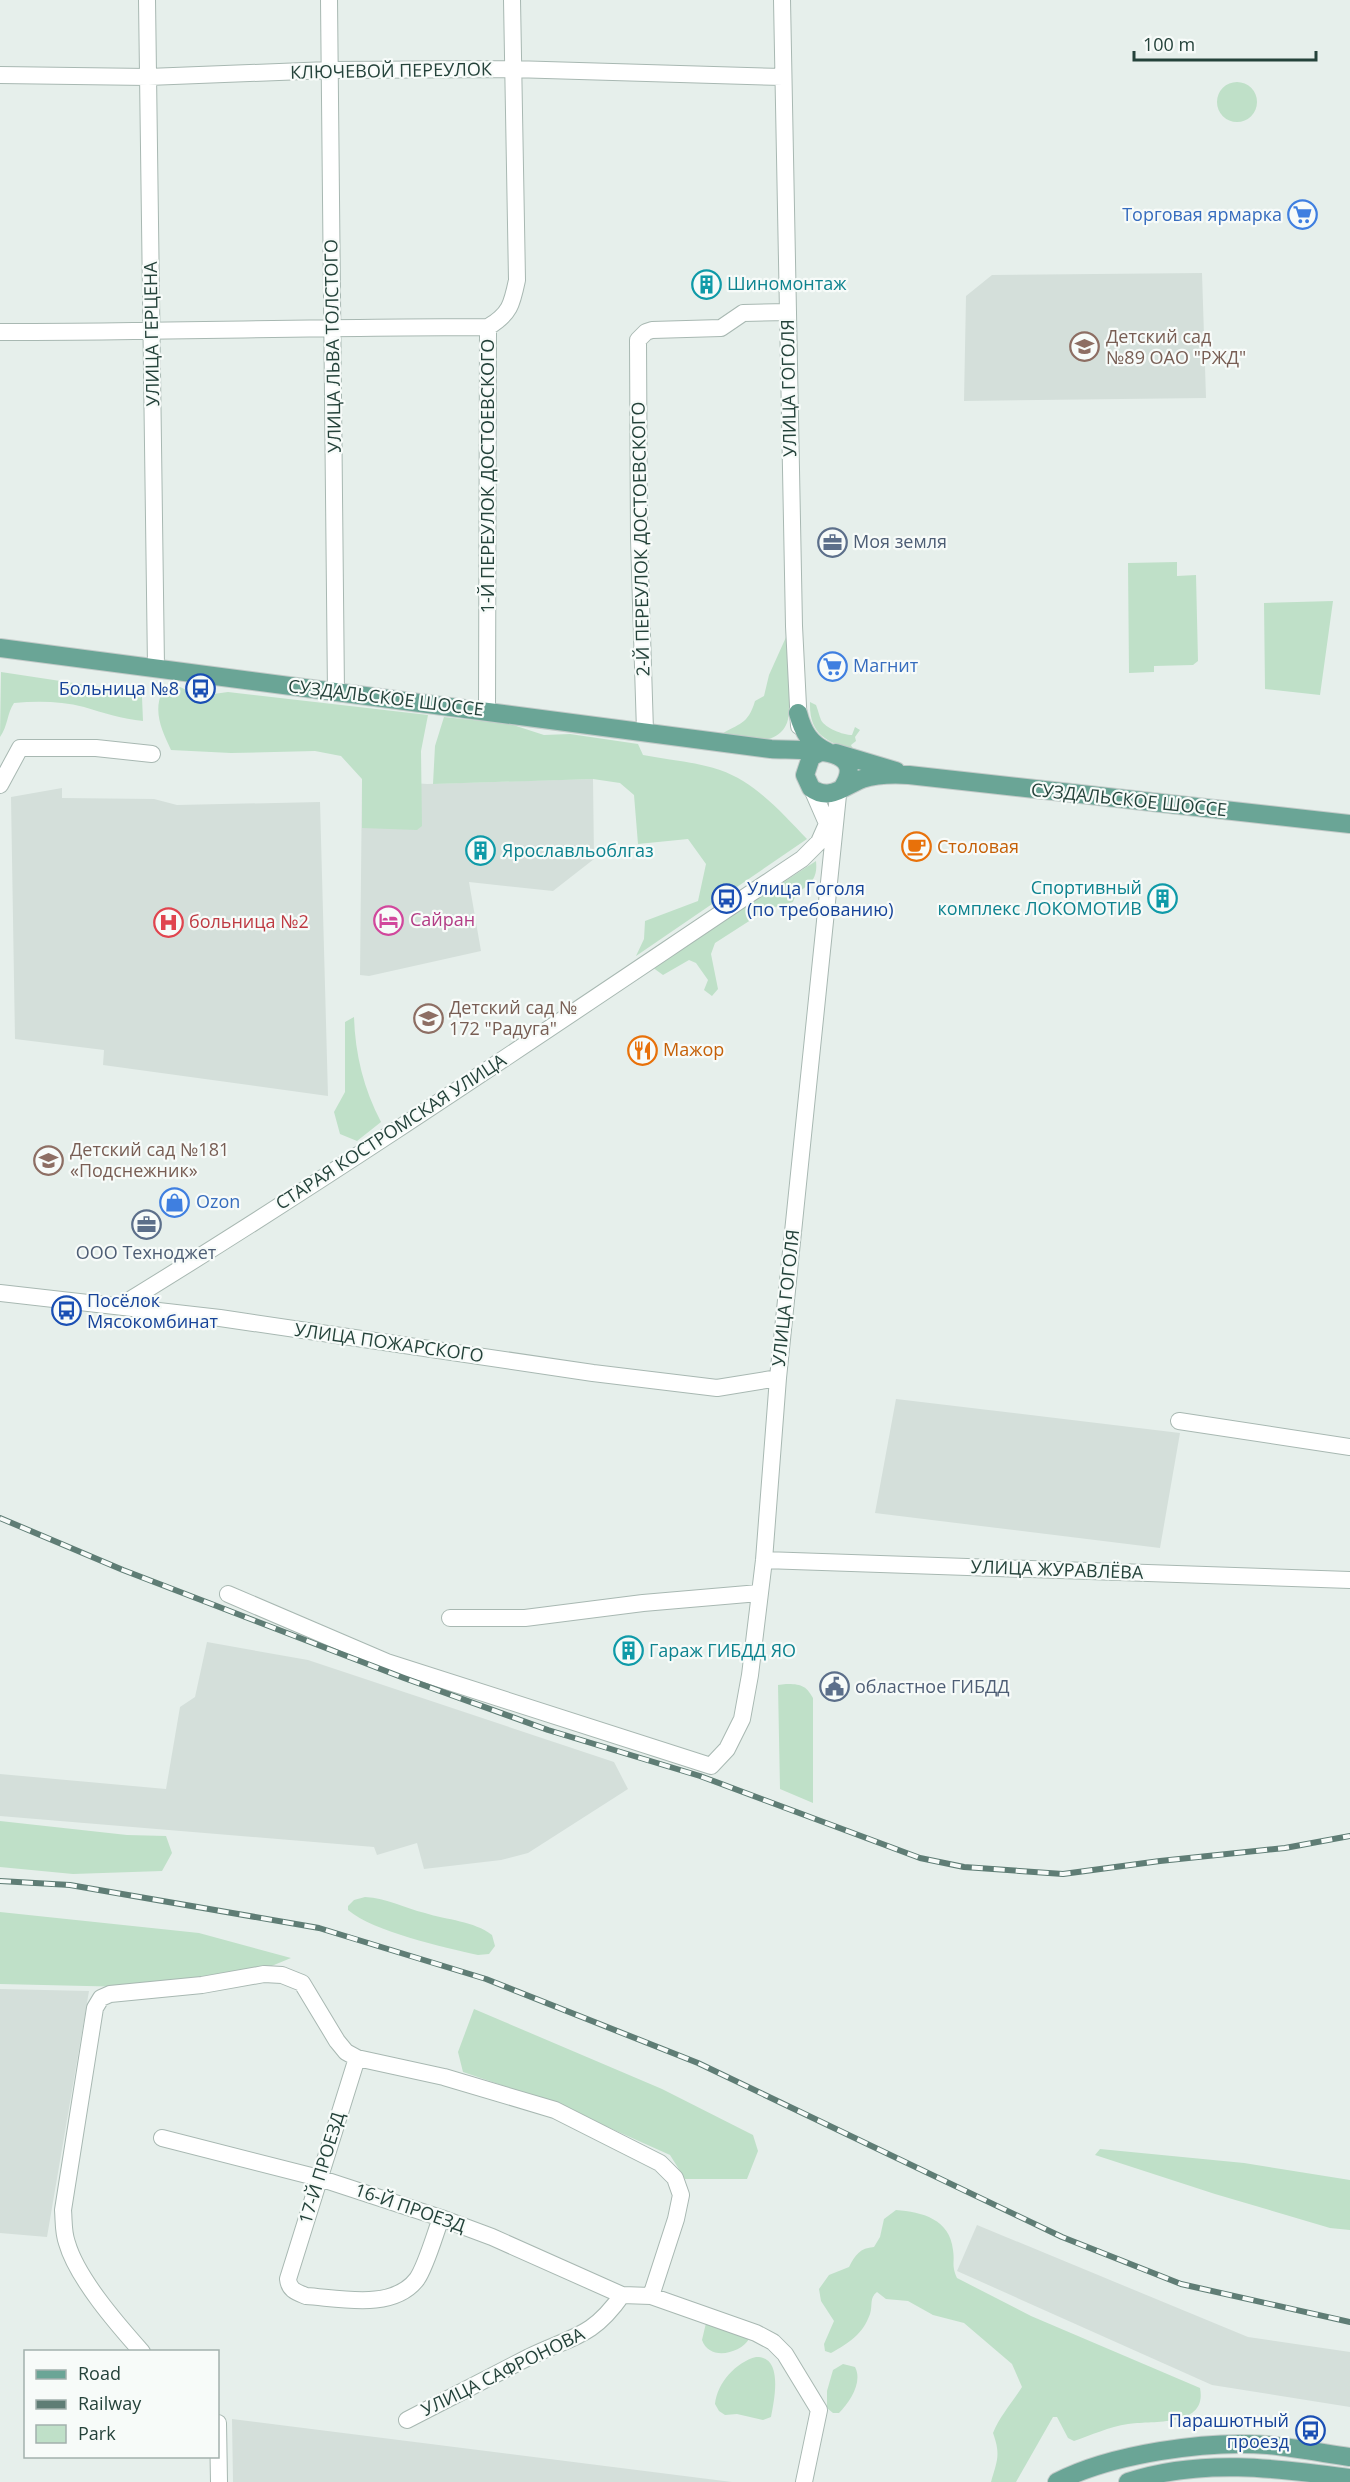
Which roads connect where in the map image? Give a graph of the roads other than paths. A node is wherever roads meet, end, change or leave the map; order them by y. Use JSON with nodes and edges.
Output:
{"nodes":[{"id":1,"x":147,"y":0,"type":"edge"},
{"id":2,"x":329,"y":0,"type":"edge"},
{"id":3,"x":512,"y":0,"type":"edge"},
{"id":4,"x":782,"y":0,"type":"edge"},
{"id":5,"x":512,"y":69,"type":"junction"},
{"id":6,"x":329,"y":70,"type":"junction"},
{"id":7,"x":0,"y":75,"type":"edge"},
{"id":8,"x":148,"y":77,"type":"junction"},
{"id":9,"x":783,"y":77,"type":"junction"},
{"id":10,"x":788,"y":312,"type":"junction"},
{"id":11,"x":333,"y":327,"type":"junction"},
{"id":12,"x":488,"y":327,"type":"junction"},
{"id":13,"x":0,"y":332,"type":"edge"},
{"id":14,"x":153,"y":332,"type":"junction"},
{"id":15,"x":0,"y":648,"type":"edge"},
{"id":16,"x":156,"y":667,"type":"junction"},
{"id":17,"x":336,"y":693,"type":"junction"},
{"id":18,"x":487,"y":711,"type":"junction"},
{"id":19,"x":798,"y":713,"type":"junction"},
{"id":20,"x":645,"y":731,"type":"junction"},
{"id":21,"x":773,"y":749,"type":"junction"},
{"id":22,"x":802,"y":751,"type":"junction"},
{"id":23,"x":828,"y":752,"type":"junction"},
{"id":24,"x":152,"y":754,"type":"dead end"},
{"id":25,"x":909,"y":775,"type":"junction"},
{"id":26,"x":809,"y":782,"type":"junction"},
{"id":27,"x":0,"y":785,"type":"edge"},
{"id":28,"x":841,"y":791,"type":"junction"},
{"id":29,"x":828,"y":824,"type":"junction"},
{"id":30,"x":1350,"y":824,"type":"edge"},
{"id":31,"x":834,"y":844,"type":"junction"},
{"id":32,"x":0,"y":1293,"type":"edge"},
{"id":33,"x":120,"y":1306,"type":"junction"},
{"id":34,"x":778,"y":1378,"type":"junction"},
{"id":35,"x":1179,"y":1421,"type":"dead end"},
{"id":36,"x":1350,"y":1448,"type":"edge"},
{"id":37,"x":764,"y":1560,"type":"junction"},
{"id":38,"x":1350,"y":1580,"type":"edge"},
{"id":39,"x":759,"y":1593,"type":"junction"},
{"id":40,"x":228,"y":1594,"type":"dead end"},
{"id":41,"x":450,"y":1618,"type":"dead end"},
{"id":42,"x":357,"y":2058,"type":"junction"},
{"id":43,"x":162,"y":2138,"type":"dead end"},
{"id":44,"x":319,"y":2178,"type":"junction"},
{"id":45,"x":441,"y":2218,"type":"junction"},
{"id":46,"x":622,"y":2295,"type":"junction"},
{"id":47,"x":651,"y":2296,"type":"junction"},
{"id":48,"x":140,"y":2350,"type":"edge"},
{"id":49,"x":407,"y":2420,"type":"dead end"},
{"id":50,"x":1350,"y":2457,"type":"edge"},
{"id":51,"x":219,"y":2458,"type":"edge"},
{"id":52,"x":1350,"y":2478,"type":"edge"},
{"id":53,"x":219,"y":2482,"type":"edge"},
{"id":54,"x":804,"y":2482,"type":"edge"},
{"id":55,"x":1057,"y":2482,"type":"edge"},
{"id":56,"x":1128,"y":2482,"type":"edge"}],
"edges":[{"from":1,"to":8,"type":"street","name":"УЛИЦА ГЕРЦЕНА"},
{"from":2,"to":6,"type":"street","name":"УЛИЦА ЛЬВА ТОЛСТОГО"},
{"from":3,"to":5,"type":"street","name":"1-Й ПЕРЕУЛОК ДОСТОЕВСКОГО"},
{"from":4,"to":9,"type":"street","name":"УЛИЦА ГОГОЛЯ"},
{"from":5,"to":6,"type":"street","name":"КЛЮЧЕВОЙ ПЕРЕУЛОК"},
{"from":5,"to":9,"type":"street","name":"КЛЮЧЕВОЙ ПЕРЕУЛОК"},
{"from":5,"to":12,"type":"street","name":"1-Й ПЕРЕУЛОК ДОСТОЕВСКОГО"},
{"from":6,"to":8,"type":"street","name":"КЛЮЧЕВОЙ ПЕРЕУЛОК"},
{"from":6,"to":11,"type":"street","name":"УЛИЦА ЛЬВА ТОЛСТОГО"},
{"from":7,"to":8,"type":"street","name":"КЛЮЧЕВОЙ ПЕРЕУЛОК"},
{"from":8,"to":14,"type":"street","name":"УЛИЦА ГЕРЦЕНА"},
{"from":9,"to":10,"type":"street","name":"УЛИЦА ГОГОЛЯ"},
{"from":10,"to":19,"type":"street","name":"УЛИЦА ГОГОЛЯ"},
{"from":10,"to":20,"type":"street","name":"2-Й ПЕРЕУЛОК ДОСТОЕВСКОГО"},
{"from":11,"to":12,"type":"street"},
{"from":11,"to":14,"type":"street"},
{"from":11,"to":17,"type":"street","name":"УЛИЦА ЛЬВА ТОЛСТОГО"},
{"from":12,"to":18,"type":"street","name":"1-Й ПЕРЕУЛОК ДОСТОЕВСКОГО"},
{"from":13,"to":14,"type":"street"},
{"from":14,"to":16,"type":"street","name":"УЛИЦА ГЕРЦЕНА"},
{"from":15,"to":16,"type":"main road","name":"СУЗДАЛЬСКОЕ ШОССЕ"},
{"from":16,"to":17,"type":"main road","name":"СУЗДАЛЬСКОЕ ШОССЕ"},
{"from":17,"to":18,"type":"main road","name":"СУЗДАЛЬСКОЕ ШОССЕ"},
{"from":18,"to":20,"type":"main road","name":"СУЗДАЛЬСКОЕ ШОССЕ"},
{"from":19,"to":21,"type":"street"},
{"from":19,"to":22,"type":"street","name":"УЛИЦА ГОГОЛЯ"},
{"from":19,"to":23,"type":"main road"},
{"from":20,"to":21,"type":"main road","name":"СУЗДАЛЬСКОЕ ШОССЕ"},
{"from":21,"to":22,"type":"main road","name":"СУЗДАЛЬСКОЕ ШОССЕ"},
{"from":21,"to":26,"type":"main road","name":"СУЗДАЛЬСКОЕ ШОССЕ"},
{"from":22,"to":23,"type":"main road","name":"СУЗДАЛЬСКОЕ ШОССЕ"},
{"from":22,"to":26,"type":"street","name":"УЛИЦА ГОГОЛЯ"},
{"from":23,"to":25,"type":"main road","name":"СУЗДАЛЬСКОЕ ШОССЕ"},
{"from":23,"to":26,"type":"main road"},
{"from":23,"to":28,"type":"main road"},
{"from":24,"to":27,"type":"street"},
{"from":25,"to":28,"type":"main road","name":"СУЗДАЛЬСКОЕ ШОССЕ"},
{"from":25,"to":30,"type":"main road","name":"СУЗДАЛЬСКОЕ ШОССЕ"},
{"from":26,"to":28,"type":"main road"},
{"from":26,"to":29,"type":"street","name":"УЛИЦА ГОГОЛЯ"},
{"from":28,"to":29,"type":"street","name":"СТАРАЯ КОСТРОМСКАЯ УЛИЦА"},
{"from":28,"to":31,"type":"street","name":"УЛИЦА ГОГОЛЯ"},
{"from":29,"to":31,"type":"street","name":"УЛИЦА ГОГОЛЯ"},
{"from":29,"to":33,"type":"street","name":"СТАРАЯ КОСТРОМСКАЯ УЛИЦА"},
{"from":31,"to":34,"type":"street","name":"УЛИЦА ГОГОЛЯ"},
{"from":32,"to":33,"type":"street","name":"УЛИЦА ПОЖАРСКОГО"},
{"from":33,"to":34,"type":"street","name":"УЛИЦА ПОЖАРСКОГО"},
{"from":34,"to":37,"type":"street","name":"УЛИЦА ГОГОЛЯ"},
{"from":35,"to":36,"type":"street"},
{"from":37,"to":38,"type":"street","name":"УЛИЦА ЖУРАВЛЁВА"},
{"from":37,"to":39,"type":"street","name":"УЛИЦА ГОГОЛЯ"},
{"from":39,"to":40,"type":"street","name":"УЛИЦА ГОГОЛЯ"},
{"from":39,"to":41,"type":"street"},
{"from":42,"to":44,"type":"street","name":"17-Й ПРОЕЗД"},
{"from":42,"to":47,"type":"street"},
{"from":42,"to":48,"type":"street"},
{"from":43,"to":44,"type":"street","name":"16-Й ПРОЕЗД"},
{"from":44,"to":45,"type":"street","name":"16-Й ПРОЕЗД"},
{"from":44,"to":45,"type":"street","name":"17-Й ПРОЕЗД"},
{"from":45,"to":46,"type":"street","name":"16-Й ПРОЕЗД"},
{"from":46,"to":47,"type":"street","name":"16-Й ПРОЕЗД"},
{"from":46,"to":49,"type":"street","name":"УЛИЦА САФРОНОВА"},
{"from":47,"to":54,"type":"street","name":"16-Й ПРОЕЗД"},
{"from":50,"to":55,"type":"main road"},
{"from":51,"to":53,"type":"street"},
{"from":52,"to":56,"type":"main road"}]}
